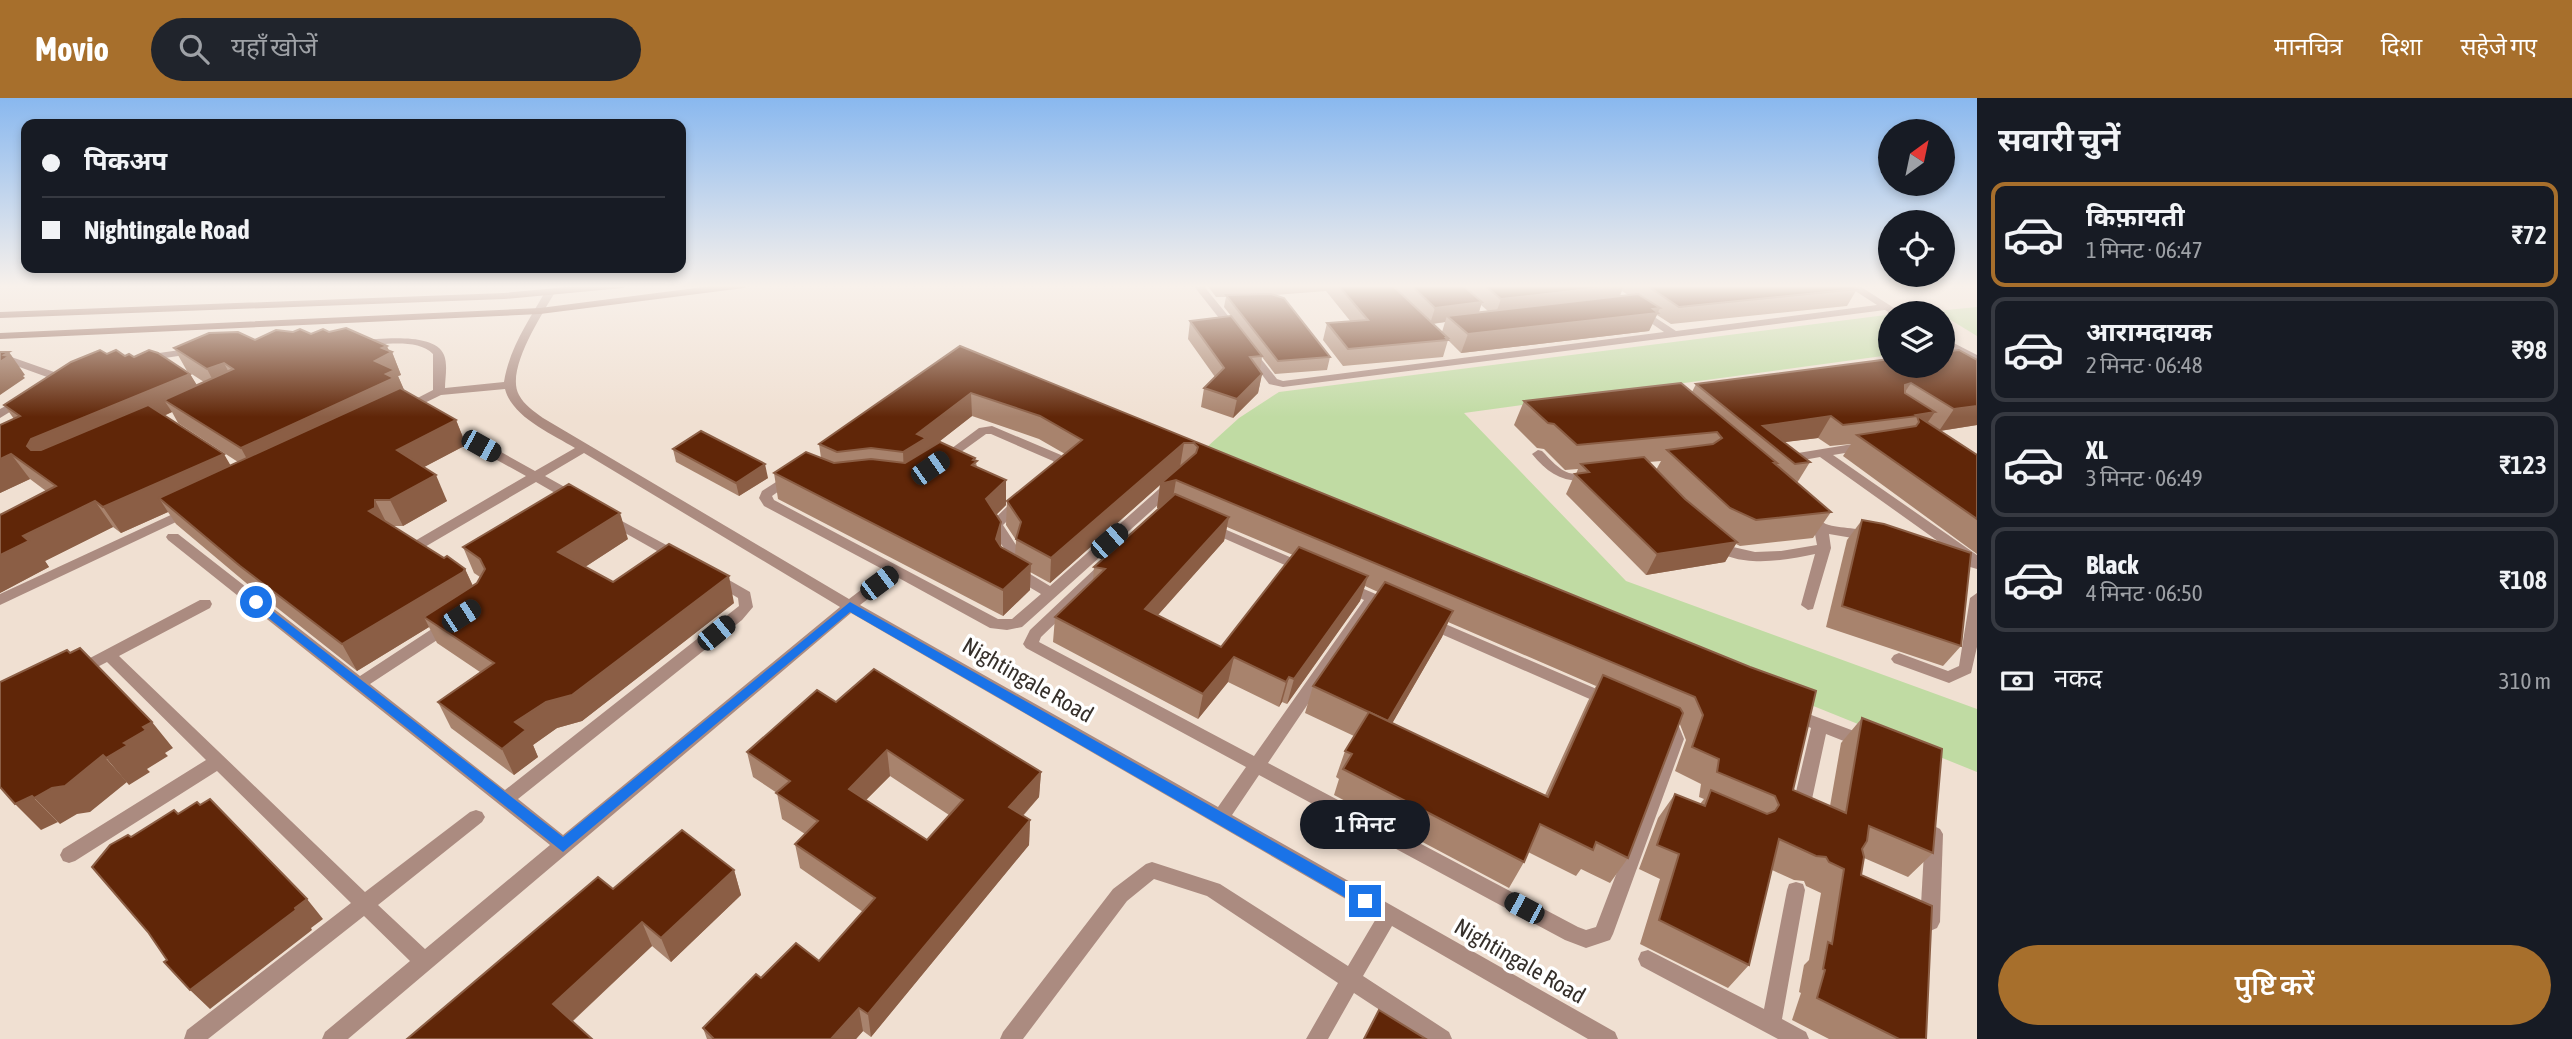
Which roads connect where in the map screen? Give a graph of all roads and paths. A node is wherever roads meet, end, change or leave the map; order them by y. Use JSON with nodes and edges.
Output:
{"nodes":[{"id":1,"x":153,"y":329,"type":"edge"},
{"id":2,"x":530,"y":329,"type":"edge"},
{"id":3,"x":1236,"y":329,"type":"edge"},
{"id":4,"x":1666,"y":329,"type":"edge"},
{"id":5,"x":1723,"y":329,"type":"edge"},
{"id":6,"x":1675,"y":335,"type":"junction"},
{"id":7,"x":0,"y":336,"type":"edge"},
{"id":8,"x":349,"y":344,"type":"edge"},
{"id":9,"x":1955,"y":347,"type":"edge"},
{"id":10,"x":213,"y":350,"type":"edge"},
{"id":11,"x":0,"y":356,"type":"edge"},
{"id":12,"x":153,"y":356,"type":"junction"},
{"id":13,"x":135,"y":360,"type":"edge"},
{"id":14,"x":1977,"y":360,"type":"edge"},
{"id":15,"x":1335,"y":366,"type":"dead end"},
{"id":16,"x":174,"y":370,"type":"edge"},
{"id":17,"x":1342,"y":376,"type":"junction"},
{"id":18,"x":509,"y":385,"type":"junction"},
{"id":19,"x":439,"y":392,"type":"junction"},
{"id":20,"x":0,"y":414,"type":"edge"},
{"id":21,"x":389,"y":416,"type":"edge"},
{"id":22,"x":1873,"y":445,"type":"edge"},
{"id":23,"x":481,"y":446,"type":"dead end"},
{"id":24,"x":584,"y":448,"type":"junction"},
{"id":25,"x":1822,"y":453,"type":"junction"},
{"id":26,"x":1538,"y":454,"type":"dead end"},
{"id":27,"x":1798,"y":457,"type":"edge"},
{"id":28,"x":933,"y":466,"type":"edge"},
{"id":29,"x":807,"y":468,"type":"edge"},
{"id":30,"x":1186,"y":472,"type":"edge"},
{"id":31,"x":1600,"y":475,"type":"edge"},
{"id":32,"x":536,"y":477,"type":"junction"},
{"id":33,"x":205,"y":503,"type":"edge"},
{"id":34,"x":1794,"y":503,"type":"edge"},
{"id":35,"x":1821,"y":528,"type":"junction"},
{"id":36,"x":1705,"y":535,"type":"edge"},
{"id":37,"x":173,"y":537,"type":"edge"},
{"id":38,"x":1881,"y":539,"type":"edge"},
{"id":39,"x":418,"y":545,"type":"edge"},
{"id":40,"x":1824,"y":548,"type":"junction"},
{"id":41,"x":1941,"y":554,"type":"edge"},
{"id":42,"x":1977,"y":563,"type":"edge"},
{"id":43,"x":896,"y":570,"type":"junction"},
{"id":44,"x":1051,"y":593,"type":"junction"},
{"id":45,"x":1373,"y":597,"type":"junction"},
{"id":46,"x":1977,"y":598,"type":"edge"},
{"id":47,"x":0,"y":600,"type":"edge"},
{"id":48,"x":205,"y":604,"type":"dead end"},
{"id":49,"x":850,"y":606,"type":"junction"},
{"id":50,"x":1808,"y":606,"type":"dead end"},
{"id":51,"x":460,"y":617,"type":"edge"},
{"id":52,"x":109,"y":655,"type":"junction"},
{"id":53,"x":1899,"y":659,"type":"dead end"},
{"id":54,"x":61,"y":681,"type":"edge"},
{"id":55,"x":359,"y":684,"type":"junction"},
{"id":56,"x":1879,"y":748,"type":"edge"},
{"id":57,"x":219,"y":761,"type":"junction"},
{"id":58,"x":1258,"y":765,"type":"junction"},
{"id":59,"x":506,"y":800,"type":"junction"},
{"id":60,"x":1800,"y":814,"type":"edge"},
{"id":61,"x":1935,"y":815,"type":"edge"},
{"id":62,"x":476,"y":817,"type":"dead end"},
{"id":63,"x":1220,"y":818,"type":"junction"},
{"id":64,"x":563,"y":845,"type":"junction"},
{"id":65,"x":69,"y":855,"type":"dead end"},
{"id":66,"x":1797,"y":890,"type":"dead end"},
{"id":67,"x":1908,"y":900,"type":"edge"},
{"id":68,"x":364,"y":904,"type":"junction"},
{"id":69,"x":1930,"y":910,"type":"junction"},
{"id":70,"x":1389,"y":915,"type":"junction"},
{"id":71,"x":1929,"y":935,"type":"edge"},
{"id":72,"x":1648,"y":959,"type":"dead end"},
{"id":73,"x":425,"y":963,"type":"junction"},
{"id":74,"x":1351,"y":980,"type":"junction"},
{"id":75,"x":1771,"y":1024,"type":"junction"},
{"id":76,"x":194,"y":1037,"type":"dead end"},
{"id":77,"x":332,"y":1039,"type":"edge"},
{"id":78,"x":1010,"y":1039,"type":"edge"},
{"id":79,"x":1317,"y":1039,"type":"edge"},
{"id":80,"x":1442,"y":1039,"type":"edge"},
{"id":81,"x":1608,"y":1039,"type":"edge"},
{"id":82,"x":1799,"y":1039,"type":"edge"}],
"edges":[{"from":1,"to":7,"type":"street"},
{"from":2,"to":18,"type":"street"},
{"from":3,"to":17,"type":"street"},
{"from":4,"to":6,"type":"street"},
{"from":5,"to":6,"type":"street"},
{"from":6,"to":17,"type":"street"},
{"from":8,"to":19,"type":"street"},
{"from":9,"to":14,"type":"street"},
{"from":10,"to":12,"type":"street"},
{"from":11,"to":20,"type":"street"},
{"from":12,"to":13,"type":"street"},
{"from":12,"to":16,"type":"street"},
{"from":15,"to":17,"type":"street"},
{"from":18,"to":19,"type":"street"},
{"from":18,"to":24,"type":"street","name":"Nightingale Road"},
{"from":19,"to":21,"type":"street"},
{"from":22,"to":25,"type":"street"},
{"from":23,"to":32,"type":"street"},
{"from":24,"to":32,"type":"street"},
{"from":24,"to":49,"type":"street","name":"Nightingale Road"},
{"from":25,"to":27,"type":"street"},
{"from":25,"to":42,"type":"street"},
{"from":26,"to":31,"type":"street"},
{"from":28,"to":44,"type":"street"},
{"from":29,"to":43,"type":"street"},
{"from":30,"to":44,"type":"street"},
{"from":32,"to":39,"type":"street"},
{"from":32,"to":59,"type":"street"},
{"from":33,"to":47,"type":"street"},
{"from":34,"to":35,"type":"street"},
{"from":35,"to":38,"type":"street"},
{"from":35,"to":40,"type":"street"},
{"from":36,"to":40,"type":"street"},
{"from":37,"to":55,"type":"street"},
{"from":40,"to":50,"type":"street"},
{"from":41,"to":42,"type":"street"},
{"from":43,"to":44,"type":"street"},
{"from":43,"to":49,"type":"street"},
{"from":45,"to":58,"type":"street"},
{"from":45,"to":58,"type":"street"},
{"from":45,"to":58,"type":"street"},
{"from":46,"to":53,"type":"street"},
{"from":48,"to":52,"type":"street"},
{"from":49,"to":63,"type":"street","name":"Nightingale Road"},
{"from":49,"to":64,"type":"street"},
{"from":51,"to":55,"type":"street"},
{"from":52,"to":54,"type":"street"},
{"from":52,"to":57,"type":"street"},
{"from":55,"to":59,"type":"street"},
{"from":56,"to":60,"type":"street"},
{"from":57,"to":65,"type":"street"},
{"from":57,"to":68,"type":"street"},
{"from":58,"to":63,"type":"street"},
{"from":59,"to":64,"type":"street"},
{"from":61,"to":69,"type":"street"},
{"from":62,"to":68,"type":"street"},
{"from":63,"to":70,"type":"street","name":"Nightingale Road"},
{"from":64,"to":73,"type":"street"},
{"from":66,"to":75,"type":"street"},
{"from":67,"to":69,"type":"street"},
{"from":68,"to":73,"type":"street"},
{"from":68,"to":76,"type":"street"},
{"from":69,"to":71,"type":"street"},
{"from":70,"to":74,"type":"street"},
{"from":70,"to":81,"type":"street","name":"Nightingale Road"},
{"from":72,"to":75,"type":"street"},
{"from":73,"to":77,"type":"street"},
{"from":74,"to":78,"type":"street"},
{"from":74,"to":79,"type":"street"},
{"from":74,"to":80,"type":"street"},
{"from":75,"to":82,"type":"street"}]}
